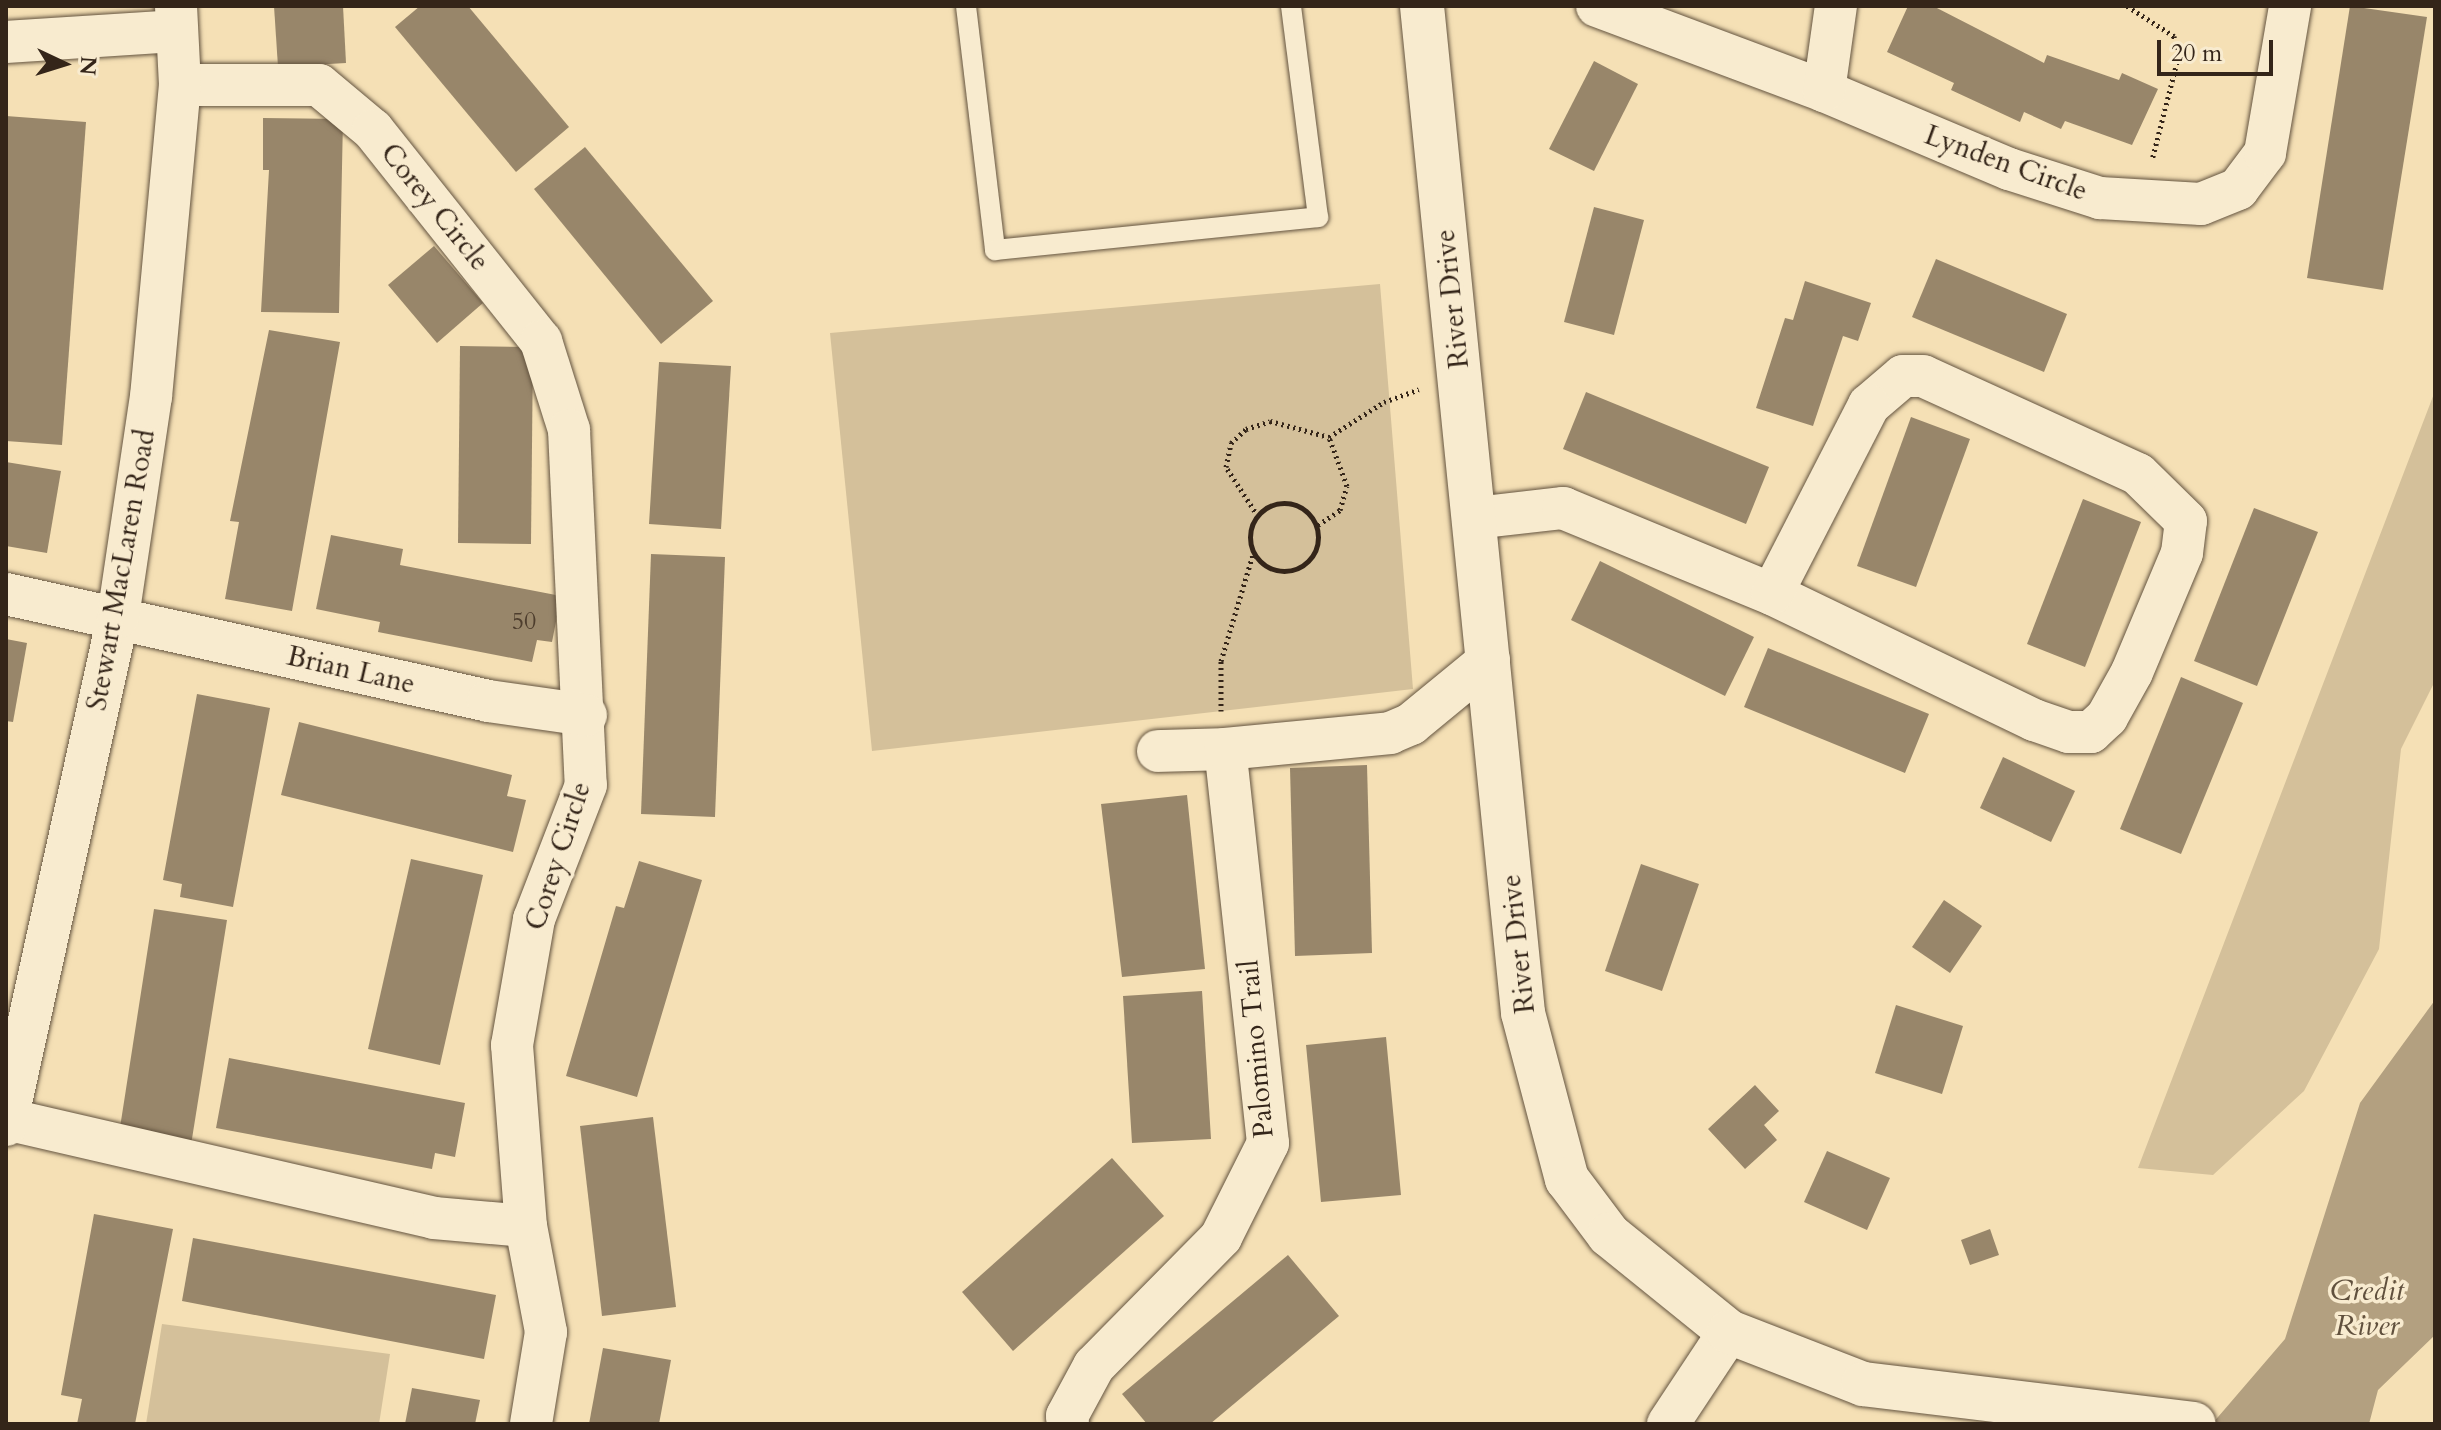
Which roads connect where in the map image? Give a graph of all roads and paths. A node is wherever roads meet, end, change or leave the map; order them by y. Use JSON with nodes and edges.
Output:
{"nodes":[{"id":1,"x":966,"y":6,"type":"edge"},
{"id":2,"x":1291,"y":6,"type":"edge"},
{"id":3,"x":1422,"y":6,"type":"edge"},
{"id":4,"x":1597,"y":6,"type":"edge"},
{"id":5,"x":1836,"y":6,"type":"edge"},
{"id":6,"x":2127,"y":6,"type":"edge"},
{"id":7,"x":2290,"y":6,"type":"edge"},
{"id":8,"x":176,"y":19,"type":"edge"},
{"id":9,"x":6,"y":42,"type":"edge"},
{"id":10,"x":180,"y":85,"type":"junction"},
{"id":11,"x":1824,"y":91,"type":"junction"},
{"id":12,"x":2142,"y":201,"type":"junction"},
{"id":13,"x":1460,"y":375,"type":"junction"},
{"id":14,"x":1329,"y":437,"type":"junction"},
{"id":15,"x":1258,"y":516,"type":"junction"},
{"id":16,"x":1475,"y":518,"type":"junction"},
{"id":17,"x":1318,"y":525,"type":"junction"},
{"id":18,"x":1254,"y":553,"type":"junction"},
{"id":19,"x":6,"y":594,"type":"edge"},
{"id":20,"x":1772,"y":594,"type":"junction"},
{"id":21,"x":118,"y":617,"type":"junction"},
{"id":22,"x":1489,"y":660,"type":"junction"},
{"id":23,"x":586,"y":715,"type":"junction"},
{"id":24,"x":1225,"y":749,"type":"junction"},
{"id":25,"x":1158,"y":751,"type":"dead end"},
{"id":26,"x":6,"y":1121,"type":"edge"},
{"id":27,"x":526,"y":1226,"type":"junction"},
{"id":28,"x":1729,"y":1332,"type":"junction"},
{"id":29,"x":531,"y":1424,"type":"edge"},
{"id":30,"x":1068,"y":1424,"type":"edge"},
{"id":31,"x":1668,"y":1424,"type":"edge"},
{"id":32,"x":2194,"y":1424,"type":"edge"}],
"edges":[{"from":1,"to":2,"type":"lane"},
{"from":3,"to":13,"type":"main road","name":"River Drive"},
{"from":4,"to":11,"type":"street","name":"Lynden Circle"},
{"from":5,"to":11,"type":"street"},
{"from":6,"to":12,"type":"path"},
{"from":7,"to":12,"type":"street","name":"Lynden Circle"},
{"from":8,"to":9,"type":"street"},
{"from":8,"to":10,"type":"street","name":"Stewart MacLaren Road"},
{"from":10,"to":21,"type":"street","name":"Stewart MacLaren Road"},
{"from":10,"to":23,"type":"street","name":"Corey Circle"},
{"from":11,"to":12,"type":"street","name":"Lynden Circle"},
{"from":13,"to":14,"type":"path"},
{"from":13,"to":16,"type":"main road","name":"River Drive"},
{"from":14,"to":15,"type":"path"},
{"from":14,"to":17,"type":"path"},
{"from":15,"to":17,"type":"path"},
{"from":15,"to":18,"type":"path"},
{"from":16,"to":20,"type":"street"},
{"from":16,"to":22,"type":"main road","name":"River Drive"},
{"from":17,"to":18,"type":"path"},
{"from":18,"to":24,"type":"path"},
{"from":19,"to":21,"type":"street","name":"Brian Lane"},
{"from":20,"to":20,"type":"street"},
{"from":21,"to":23,"type":"street","name":"Brian Lane"},
{"from":21,"to":26,"type":"street","name":"Stewart MacLaren Road"},
{"from":22,"to":24,"type":"street"},
{"from":22,"to":28,"type":"main road","name":"River Drive"},
{"from":23,"to":27,"type":"street","name":"Corey Circle"},
{"from":24,"to":25,"type":"street"},
{"from":24,"to":30,"type":"street","name":"Palomino Trail"},
{"from":26,"to":27,"type":"street"},
{"from":27,"to":29,"type":"street","name":"Corey Circle"},
{"from":28,"to":31,"type":"street"},
{"from":28,"to":32,"type":"main road","name":"River Drive"}]}
